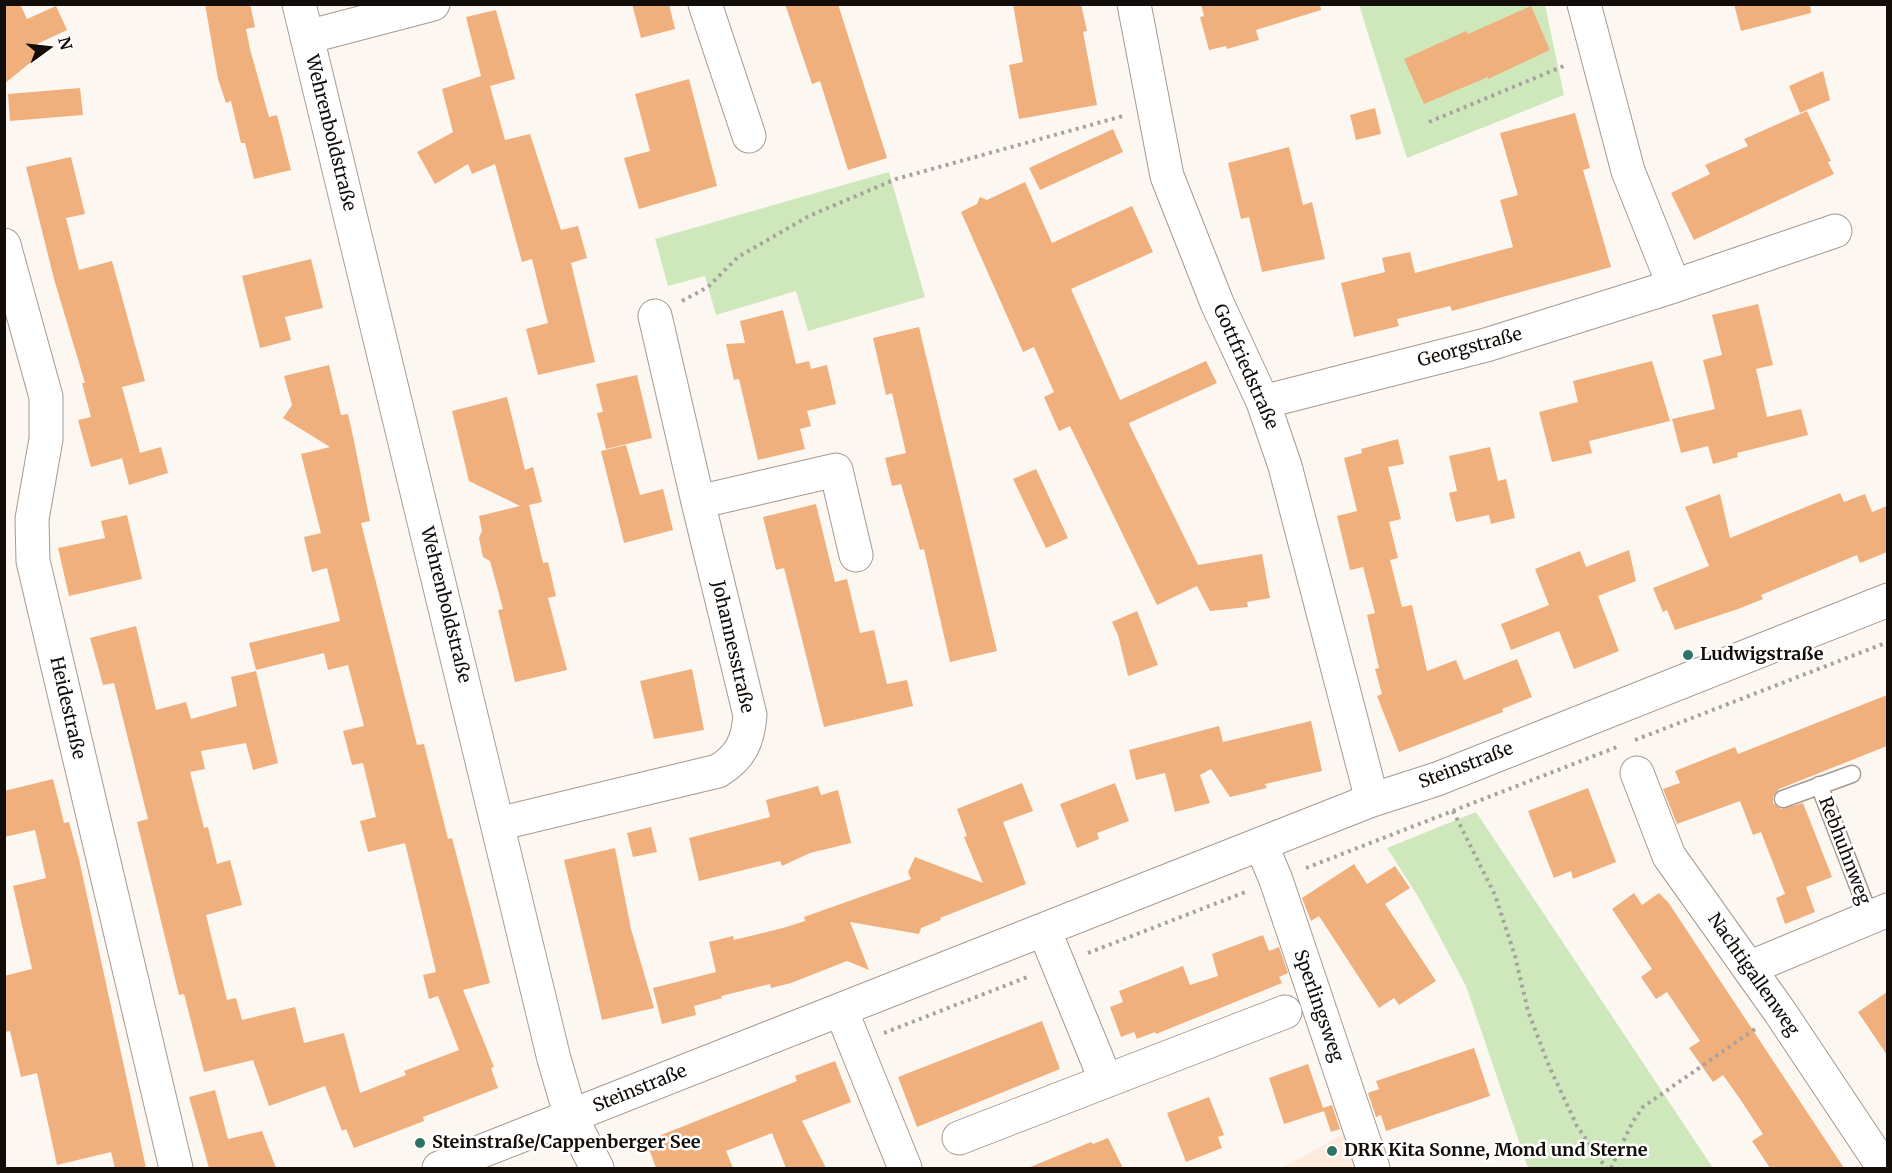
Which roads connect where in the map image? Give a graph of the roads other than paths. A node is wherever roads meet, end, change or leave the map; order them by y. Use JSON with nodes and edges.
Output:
{"nodes":[{"id":1,"x":299,"y":4,"type":"edge"},
{"id":2,"x":433,"y":4,"type":"edge"},
{"id":3,"x":705,"y":4,"type":"edge"},
{"id":4,"x":1134,"y":4,"type":"edge"},
{"id":5,"x":1584,"y":4,"type":"edge"},
{"id":6,"x":307,"y":37,"type":"junction"},
{"id":7,"x":748,"y":136,"type":"dead end"},
{"id":8,"x":1835,"y":231,"type":"dead end"},
{"id":9,"x":4,"y":245,"type":"edge"},
{"id":10,"x":1674,"y":286,"type":"junction"},
{"id":11,"x":655,"y":316,"type":"road end"},
{"id":12,"x":1263,"y":402,"type":"junction"},
{"id":13,"x":698,"y":502,"type":"junction"},
{"id":14,"x":856,"y":555,"type":"dead end"},
{"id":15,"x":1887,"y":600,"type":"edge"},
{"id":16,"x":1637,"y":773,"type":"dead end"},
{"id":17,"x":1852,"y":774,"type":"dead end"},
{"id":18,"x":1819,"y":785,"type":"junction"},
{"id":19,"x":1783,"y":799,"type":"dead end"},
{"id":20,"x":1372,"y":800,"type":"junction"},
{"id":21,"x":498,"y":824,"type":"junction"},
{"id":22,"x":1261,"y":844,"type":"junction"},
{"id":23,"x":1879,"y":914,"type":"edge"},
{"id":24,"x":1045,"y":932,"type":"junction"},
{"id":25,"x":1749,"y":968,"type":"junction"},
{"id":26,"x":841,"y":1010,"type":"junction"},
{"id":27,"x":1284,"y":1012,"type":"dead end"},
{"id":28,"x":1106,"y":1081,"type":"junction"},
{"id":29,"x":571,"y":1117,"type":"junction"},
{"id":30,"x":959,"y":1138,"type":"dead end"},
{"id":31,"x":176,"y":1168,"type":"edge"},
{"id":32,"x":439,"y":1168,"type":"edge"},
{"id":33,"x":597,"y":1168,"type":"edge"},
{"id":34,"x":905,"y":1168,"type":"edge"},
{"id":35,"x":1373,"y":1168,"type":"edge"},
{"id":36,"x":1884,"y":1168,"type":"edge"}],
"edges":[{"from":1,"to":6,"type":"street","name":"Wehrenboldstraße"},
{"from":2,"to":6,"type":"street","name":"Wehrenboldstraße"},
{"from":3,"to":7,"type":"street"},
{"from":4,"to":12,"type":"street","name":"Gottfriedstraße"},
{"from":5,"to":10,"type":"street"},
{"from":6,"to":21,"type":"street","name":"Wehrenboldstraße"},
{"from":8,"to":10,"type":"street","name":"Georgstraße"},
{"from":9,"to":31,"type":"street","name":"Heidestraße"},
{"from":10,"to":12,"type":"street","name":"Georgstraße"},
{"from":11,"to":13,"type":"street","name":"Johannesstraße"},
{"from":12,"to":20,"type":"street","name":"Gottfriedstraße"},
{"from":13,"to":14,"type":"street"},
{"from":13,"to":21,"type":"street","name":"Johannesstraße"},
{"from":15,"to":20,"type":"street","name":"Steinstraße"},
{"from":16,"to":25,"type":"street","name":"Nachtigallenweg"},
{"from":17,"to":18,"type":"lane","name":"Rebhuhnweg"},
{"from":18,"to":19,"type":"lane","name":"Rebhuhnweg"},
{"from":18,"to":23,"type":"lane","name":"Rebhuhnweg"},
{"from":20,"to":22,"type":"street","name":"Steinstraße"},
{"from":21,"to":29,"type":"street","name":"Wehrenboldstraße"},
{"from":22,"to":24,"type":"street","name":"Steinstraße"},
{"from":22,"to":35,"type":"street","name":"Sperlingsweg"},
{"from":23,"to":25,"type":"street","name":"Rebhuhnweg"},
{"from":24,"to":26,"type":"street","name":"Steinstraße"},
{"from":24,"to":28,"type":"street"},
{"from":25,"to":36,"type":"street","name":"Nachtigallenweg"},
{"from":26,"to":29,"type":"street","name":"Steinstraße"},
{"from":26,"to":34,"type":"street"},
{"from":27,"to":28,"type":"street"},
{"from":28,"to":30,"type":"street"},
{"from":29,"to":32,"type":"street","name":"Steinstraße"},
{"from":29,"to":33,"type":"street","name":"Wehrenboldstraße"}]}
